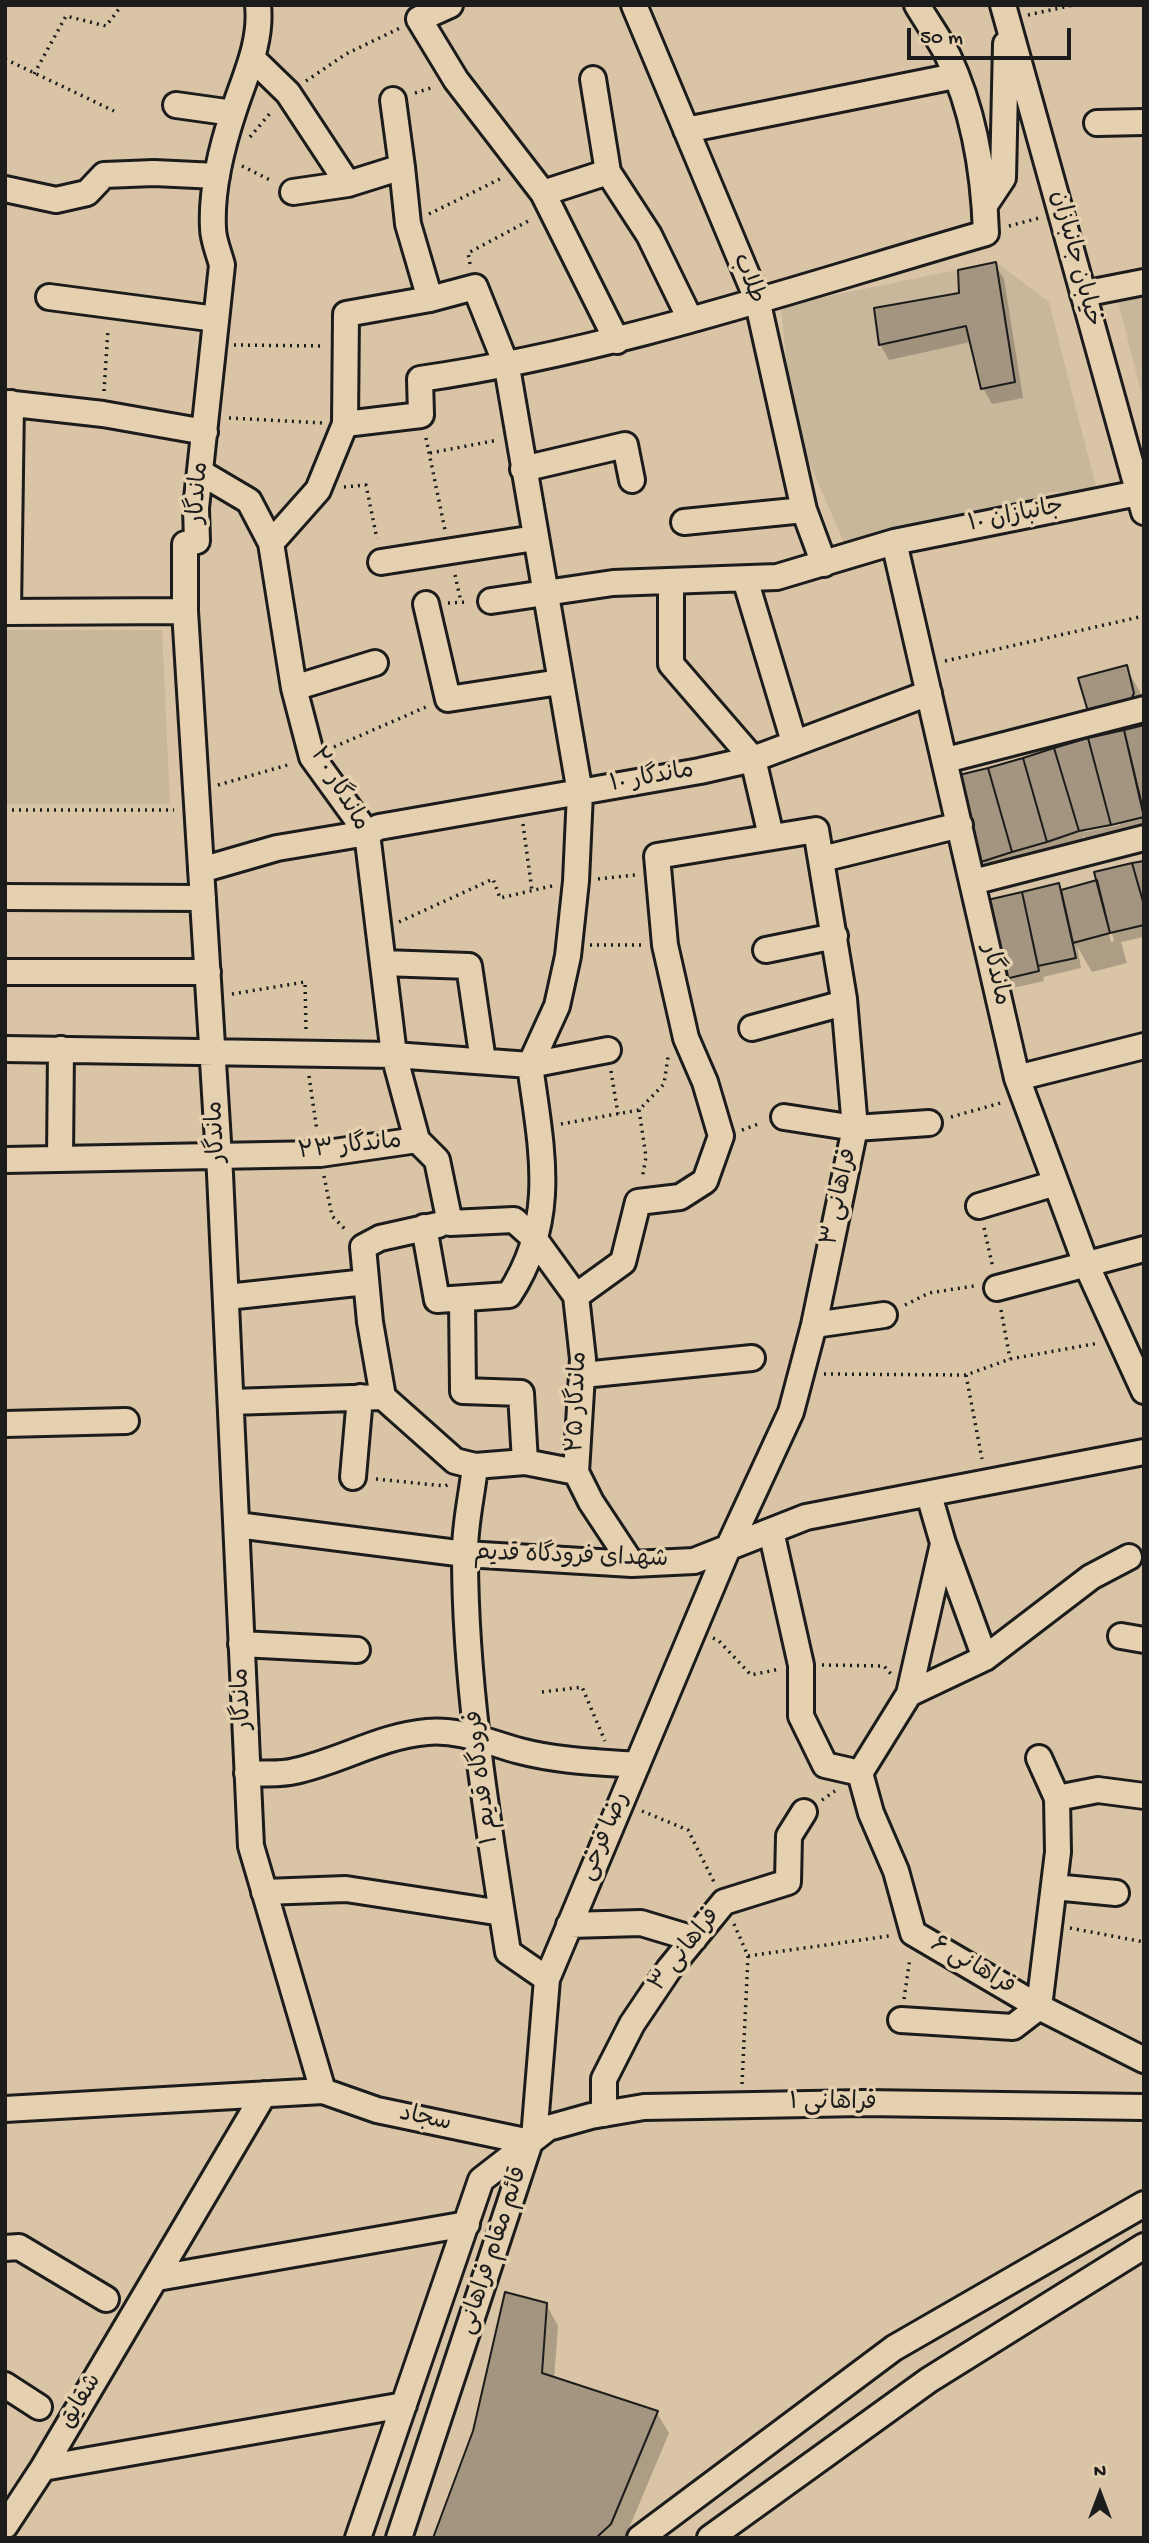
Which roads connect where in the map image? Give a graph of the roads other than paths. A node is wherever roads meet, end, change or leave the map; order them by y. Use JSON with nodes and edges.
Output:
{"nodes":[{"id":1,"x":257,"y":5,"type":"edge"},
{"id":2,"x":450,"y":5,"type":"edge"},
{"id":3,"x":634,"y":5,"type":"edge"},
{"id":4,"x":917,"y":5,"type":"edge"},
{"id":5,"x":1005,"y":12,"type":"edge"},
{"id":6,"x":253,"y":59,"type":"junction"},
{"id":7,"x":955,"y":76,"type":"junction"},
{"id":8,"x":593,"y":79,"type":"dead end"},
{"id":9,"x":393,"y":100,"type":"road end"},
{"id":10,"x":176,"y":105,"type":"dead end"},
{"id":11,"x":233,"y":113,"type":"junction"},
{"id":12,"x":1144,"y":122,"type":"edge"},
{"id":13,"x":1097,"y":123,"type":"dead end"},
{"id":14,"x":686,"y":130,"type":"junction"},
{"id":15,"x":402,"y":167,"type":"junction"},
{"id":16,"x":224,"y":168,"type":"junction"},
{"id":17,"x":608,"y":172,"type":"junction"},
{"id":18,"x":348,"y":184,"type":"junction"},
{"id":19,"x":5,"y":189,"type":"edge"},
{"id":20,"x":293,"y":192,"type":"road end"},
{"id":21,"x":547,"y":201,"type":"junction"},
{"id":22,"x":985,"y":205,"type":"junction"},
{"id":23,"x":1144,"y":282,"type":"edge"},
{"id":24,"x":1083,"y":294,"type":"junction"},
{"id":25,"x":49,"y":297,"type":"dead end"},
{"id":26,"x":430,"y":299,"type":"junction"},
{"id":27,"x":757,"y":299,"type":"junction"},
{"id":28,"x":216,"y":319,"type":"junction"},
{"id":29,"x":690,"y":319,"type":"junction"},
{"id":30,"x":617,"y":341,"type":"junction"},
{"id":31,"x":507,"y":367,"type":"junction"},
{"id":32,"x":8,"y":403,"type":"edge"},
{"id":33,"x":206,"y":424,"type":"junction"},
{"id":34,"x":345,"y":424,"type":"junction"},
{"id":35,"x":523,"y":470,"type":"junction"},
{"id":36,"x":200,"y":472,"type":"junction"},
{"id":37,"x":632,"y":480,"type":"dead end"},
{"id":38,"x":1141,"y":503,"type":"edge"},
{"id":39,"x":804,"y":510,"type":"junction"},
{"id":40,"x":684,"y":522,"type":"dead end"},
{"id":41,"x":535,"y":538,"type":"junction"},
{"id":42,"x":894,"y":542,"type":"junction"},
{"id":43,"x":271,"y":543,"type":"junction"},
{"id":44,"x":381,"y":562,"type":"road end"},
{"id":45,"x":824,"y":564,"type":"junction"},
{"id":46,"x":745,"y":579,"type":"junction"},
{"id":47,"x":671,"y":581,"type":"junction"},
{"id":48,"x":546,"y":594,"type":"junction"},
{"id":49,"x":491,"y":601,"type":"road end"},
{"id":50,"x":426,"y":604,"type":"road end"},
{"id":51,"x":185,"y":611,"type":"junction"},
{"id":52,"x":7,"y":612,"type":"edge"},
{"id":53,"x":375,"y":663,"type":"dead end"},
{"id":54,"x":560,"y":682,"type":"junction"},
{"id":55,"x":293,"y":688,"type":"junction"},
{"id":56,"x":929,"y":693,"type":"junction"},
{"id":57,"x":1144,"y":709,"type":"edge"},
{"id":58,"x":794,"y":741,"type":"junction"},
{"id":59,"x":753,"y":759,"type":"junction"},
{"id":60,"x":946,"y":760,"type":"junction"},
{"id":61,"x":580,"y":793,"type":"junction"},
{"id":62,"x":960,"y":825,"type":"junction"},
{"id":63,"x":367,"y":833,"type":"junction"},
{"id":64,"x":771,"y":836,"type":"junction"},
{"id":65,"x":1144,"y":838,"type":"edge"},
{"id":66,"x":822,"y":859,"type":"junction"},
{"id":67,"x":201,"y":870,"type":"junction"},
{"id":68,"x":973,"y":882,"type":"junction"},
{"id":69,"x":5,"y":897,"type":"edge"},
{"id":70,"x":203,"y":898,"type":"junction"},
{"id":71,"x":835,"y":936,"type":"junction"},
{"id":72,"x":766,"y":950,"type":"dead end"},
{"id":73,"x":383,"y":963,"type":"junction"},
{"id":74,"x":5,"y":972,"type":"edge"},
{"id":75,"x":208,"y":972,"type":"junction"},
{"id":76,"x":844,"y":1003,"type":"junction"},
{"id":77,"x":752,"y":1028,"type":"dead end"},
{"id":78,"x":1144,"y":1046,"type":"edge"},
{"id":79,"x":5,"y":1049,"type":"edge"},
{"id":80,"x":61,"y":1049,"type":"junction"},
{"id":81,"x":608,"y":1050,"type":"road end"},
{"id":82,"x":214,"y":1051,"type":"junction"},
{"id":83,"x":394,"y":1055,"type":"junction"},
{"id":84,"x":483,"y":1061,"type":"junction"},
{"id":85,"x":530,"y":1065,"type":"junction"},
{"id":86,"x":1020,"y":1087,"type":"junction"},
{"id":87,"x":784,"y":1117,"type":"road end"},
{"id":88,"x":929,"y":1123,"type":"road end"},
{"id":89,"x":855,"y":1128,"type":"junction"},
{"id":90,"x":417,"y":1140,"type":"junction"},
{"id":91,"x":219,"y":1156,"type":"junction"},
{"id":92,"x":60,"y":1159,"type":"junction"},
{"id":93,"x":5,"y":1160,"type":"edge"},
{"id":94,"x":1056,"y":1183,"type":"junction"},
{"id":95,"x":979,"y":1206,"type":"dead end"},
{"id":96,"x":450,"y":1223,"type":"junction"},
{"id":97,"x":424,"y":1227,"type":"junction"},
{"id":98,"x":534,"y":1238,"type":"junction"},
{"id":99,"x":1144,"y":1249,"type":"edge"},
{"id":100,"x":1086,"y":1264,"type":"junction"},
{"id":101,"x":366,"y":1282,"type":"junction"},
{"id":102,"x":997,"y":1288,"type":"road end"},
{"id":103,"x":576,"y":1296,"type":"junction"},
{"id":104,"x":227,"y":1297,"type":"junction"},
{"id":105,"x":462,"y":1299,"type":"junction"},
{"id":106,"x":884,"y":1315,"type":"road end"},
{"id":107,"x":814,"y":1325,"type":"junction"},
{"id":108,"x":752,"y":1357,"type":"dead end"},
{"id":109,"x":583,"y":1375,"type":"junction"},
{"id":110,"x":1144,"y":1391,"type":"edge"},
{"id":111,"x":371,"y":1397,"type":"junction"},
{"id":112,"x":231,"y":1402,"type":"junction"},
{"id":113,"x":125,"y":1421,"type":"dead end"},
{"id":114,"x":5,"y":1424,"type":"edge"},
{"id":115,"x":1144,"y":1452,"type":"edge"},
{"id":116,"x":526,"y":1462,"type":"junction"},
{"id":117,"x":475,"y":1466,"type":"junction"},
{"id":118,"x":576,"y":1472,"type":"junction"},
{"id":119,"x":353,"y":1476,"type":"road end"},
{"id":120,"x":929,"y":1495,"type":"junction"},
{"id":121,"x":237,"y":1525,"type":"junction"},
{"id":122,"x":771,"y":1531,"type":"junction"},
{"id":123,"x":943,"y":1543,"type":"junction"},
{"id":124,"x":728,"y":1548,"type":"junction"},
{"id":125,"x":464,"y":1554,"type":"junction"},
{"id":126,"x":1129,"y":1557,"type":"dead end"},
{"id":127,"x":632,"y":1564,"type":"junction"},
{"id":128,"x":241,"y":1644,"type":"junction"},
{"id":129,"x":358,"y":1650,"type":"dead end"},
{"id":130,"x":985,"y":1658,"type":"junction"},
{"id":131,"x":909,"y":1694,"type":"junction"},
{"id":132,"x":477,"y":1736,"type":"junction"},
{"id":133,"x":1039,"y":1758,"type":"dead end"},
{"id":134,"x":626,"y":1764,"type":"junction"},
{"id":135,"x":247,"y":1773,"type":"junction"},
{"id":136,"x":860,"y":1773,"type":"junction"},
{"id":137,"x":1144,"y":1796,"type":"edge"},
{"id":138,"x":1057,"y":1798,"type":"junction"},
{"id":139,"x":804,"y":1812,"type":"road end"},
{"id":140,"x":1054,"y":1887,"type":"junction"},
{"id":141,"x":264,"y":1892,"type":"junction"},
{"id":142,"x":1116,"y":1893,"type":"dead end"},
{"id":143,"x":502,"y":1913,"type":"junction"},
{"id":144,"x":569,"y":1925,"type":"junction"},
{"id":145,"x":694,"y":1939,"type":"junction"},
{"id":146,"x":547,"y":1979,"type":"junction"},
{"id":147,"x":1039,"y":2007,"type":"junction"},
{"id":148,"x":901,"y":2020,"type":"road end"},
{"id":149,"x":1144,"y":2060,"type":"edge"},
{"id":150,"x":323,"y":2091,"type":"junction"},
{"id":151,"x":264,"y":2094,"type":"junction"},
{"id":152,"x":1144,"y":2107,"type":"edge"},
{"id":153,"x":5,"y":2109,"type":"edge"},
{"id":154,"x":604,"y":2114,"type":"junction"},
{"id":155,"x":532,"y":2140,"type":"junction"},
{"id":156,"x":1144,"y":2204,"type":"edge"},
{"id":157,"x":467,"y":2224,"type":"junction"},
{"id":158,"x":1144,"y":2246,"type":"edge"},
{"id":159,"x":5,"y":2248,"type":"edge"},
{"id":160,"x":157,"y":2278,"type":"junction"},
{"id":161,"x":106,"y":2299,"type":"dead end"},
{"id":162,"x":5,"y":2385,"type":"edge"},
{"id":163,"x":404,"y":2405,"type":"junction"},
{"id":164,"x":39,"y":2407,"type":"dead end"},
{"id":165,"x":43,"y":2468,"type":"junction"},
{"id":166,"x":5,"y":2526,"type":"edge"},
{"id":167,"x":358,"y":2538,"type":"edge"},
{"id":168,"x":399,"y":2538,"type":"edge"},
{"id":169,"x":640,"y":2538,"type":"edge"},
{"id":170,"x":710,"y":2538,"type":"edge"}],
"edges":[{"from":1,"to":6,"type":"street","name":"ماندگار"},
{"from":2,"to":21,"type":"street"},
{"from":3,"to":14,"type":"street","name":"طلاب"},
{"from":4,"to":7,"type":"street"},
{"from":5,"to":22,"type":"street"},
{"from":5,"to":24,"type":"street","name":"خیابان جانبازان"},
{"from":6,"to":11,"type":"street","name":"ماندگار"},
{"from":6,"to":18,"type":"street"},
{"from":7,"to":14,"type":"street"},
{"from":7,"to":22,"type":"street"},
{"from":8,"to":17,"type":"street"},
{"from":9,"to":15,"type":"street"},
{"from":10,"to":11,"type":"street"},
{"from":11,"to":16,"type":"street","name":"ماندگار"},
{"from":12,"to":13,"type":"street"},
{"from":14,"to":27,"type":"street","name":"طلاب"},
{"from":15,"to":18,"type":"street"},
{"from":15,"to":26,"type":"street"},
{"from":16,"to":19,"type":"street"},
{"from":16,"to":28,"type":"street","name":"ماندگار"},
{"from":17,"to":21,"type":"street"},
{"from":17,"to":29,"type":"street"},
{"from":18,"to":20,"type":"street"},
{"from":21,"to":30,"type":"street"},
{"from":22,"to":27,"type":"street"},
{"from":23,"to":24,"type":"street"},
{"from":24,"to":38,"type":"street","name":"خیابان جانبازان"},
{"from":25,"to":28,"type":"street"},
{"from":26,"to":31,"type":"street"},
{"from":26,"to":34,"type":"street"},
{"from":27,"to":29,"type":"street"},
{"from":27,"to":39,"type":"street","name":"طلاب"},
{"from":28,"to":33,"type":"street","name":"ماندگار"},
{"from":29,"to":30,"type":"street"},
{"from":30,"to":31,"type":"street"},
{"from":31,"to":34,"type":"street"},
{"from":31,"to":35,"type":"street"},
{"from":32,"to":33,"type":"street"},
{"from":32,"to":52,"type":"street"},
{"from":33,"to":36,"type":"street","name":"ماندگار"},
{"from":34,"to":43,"type":"street"},
{"from":35,"to":37,"type":"street"},
{"from":35,"to":41,"type":"street"},
{"from":36,"to":43,"type":"street","name":"ماندگار ۲۰"},
{"from":36,"to":51,"type":"street","name":"ماندگار"},
{"from":38,"to":42,"type":"street","name":"جانبازان ۱۰"},
{"from":39,"to":40,"type":"street"},
{"from":39,"to":45,"type":"street","name":"طلاب"},
{"from":41,"to":44,"type":"street"},
{"from":41,"to":48,"type":"street"},
{"from":42,"to":45,"type":"street","name":"جانبازان ۱۰"},
{"from":42,"to":56,"type":"street","name":"ماندگار"},
{"from":43,"to":55,"type":"street","name":"ماندگار ۲۰"},
{"from":45,"to":46,"type":"street","name":"جانبازان ۱۰"},
{"from":46,"to":47,"type":"street","name":"جانبازان ۱۰"},
{"from":46,"to":58,"type":"street"},
{"from":47,"to":48,"type":"street","name":"جانبازان ۱۰"},
{"from":47,"to":59,"type":"street"},
{"from":48,"to":49,"type":"street","name":"جانبازان ۱۰"},
{"from":48,"to":54,"type":"street"},
{"from":50,"to":54,"type":"street"},
{"from":51,"to":52,"type":"street"},
{"from":51,"to":67,"type":"street","name":"ماندگار"},
{"from":53,"to":55,"type":"street"},
{"from":54,"to":61,"type":"street"},
{"from":55,"to":63,"type":"street","name":"ماندگار ۲۰"},
{"from":56,"to":58,"type":"street","name":"ماندگار ۱۰"},
{"from":56,"to":60,"type":"street","name":"ماندگار"},
{"from":57,"to":60,"type":"street"},
{"from":58,"to":59,"type":"street","name":"ماندگار ۱۰"},
{"from":59,"to":61,"type":"street","name":"ماندگار ۱۰"},
{"from":59,"to":64,"type":"street"},
{"from":60,"to":62,"type":"street","name":"ماندگار"},
{"from":61,"to":63,"type":"street","name":"ماندگار ۱۰"},
{"from":61,"to":85,"type":"street"},
{"from":62,"to":66,"type":"street"},
{"from":62,"to":68,"type":"street","name":"ماندگار"},
{"from":63,"to":67,"type":"street","name":"ماندگار ۱۰"},
{"from":63,"to":73,"type":"street","name":"ماندگار ۲۰"},
{"from":64,"to":66,"type":"street","name":"فراهانی ۳"},
{"from":64,"to":103,"type":"street"},
{"from":65,"to":68,"type":"street"},
{"from":66,"to":71,"type":"street","name":"فراهانی ۳"},
{"from":67,"to":70,"type":"street","name":"ماندگار"},
{"from":68,"to":86,"type":"street","name":"ماندگار"},
{"from":69,"to":70,"type":"street"},
{"from":70,"to":75,"type":"street","name":"ماندگار"},
{"from":71,"to":72,"type":"street"},
{"from":71,"to":76,"type":"street","name":"فراهانی ۳"},
{"from":73,"to":83,"type":"street","name":"ماندگار ۲۰"},
{"from":73,"to":84,"type":"street"},
{"from":74,"to":75,"type":"street"},
{"from":75,"to":82,"type":"street","name":"ماندگار"},
{"from":76,"to":77,"type":"street"},
{"from":76,"to":89,"type":"street","name":"فراهانی ۳"},
{"from":78,"to":86,"type":"street"},
{"from":79,"to":80,"type":"street"},
{"from":80,"to":82,"type":"street"},
{"from":80,"to":92,"type":"street"},
{"from":81,"to":85,"type":"street"},
{"from":82,"to":83,"type":"street"},
{"from":82,"to":91,"type":"street","name":"ماندگار"},
{"from":83,"to":84,"type":"street"},
{"from":83,"to":90,"type":"street","name":"ماندگار ۲۰"},
{"from":84,"to":85,"type":"street"},
{"from":85,"to":98,"type":"street"},
{"from":86,"to":94,"type":"street","name":"ماندگار"},
{"from":87,"to":89,"type":"street"},
{"from":88,"to":89,"type":"street"},
{"from":89,"to":107,"type":"street","name":"فراهانی ۳"},
{"from":90,"to":91,"type":"street","name":"ماندگار ۲۳"},
{"from":90,"to":96,"type":"street","name":"ماندگار ۲۳"},
{"from":91,"to":92,"type":"street","name":"ماندگار ۲۳"},
{"from":91,"to":104,"type":"street","name":"ماندگار"},
{"from":92,"to":93,"type":"street","name":"ماندگار ۲۳"},
{"from":94,"to":95,"type":"street"},
{"from":94,"to":100,"type":"street","name":"ماندگار"},
{"from":96,"to":97,"type":"street"},
{"from":96,"to":98,"type":"street"},
{"from":97,"to":101,"type":"street"},
{"from":97,"to":105,"type":"street"},
{"from":98,"to":103,"type":"street"},
{"from":98,"to":105,"type":"street"},
{"from":99,"to":100,"type":"street"},
{"from":100,"to":102,"type":"street"},
{"from":100,"to":110,"type":"street","name":"ماندگار"},
{"from":101,"to":104,"type":"street"},
{"from":101,"to":111,"type":"street"},
{"from":103,"to":109,"type":"street","name":"ماندگار ۲۵"},
{"from":104,"to":112,"type":"street","name":"ماندگار"},
{"from":105,"to":116,"type":"street"},
{"from":106,"to":107,"type":"street"},
{"from":107,"to":124,"type":"street","name":"فراهانی ۳"},
{"from":108,"to":109,"type":"street"},
{"from":109,"to":118,"type":"street","name":"ماندگار ۲۵"},
{"from":111,"to":112,"type":"street"},
{"from":111,"to":117,"type":"street","name":"ماندگار ۲۵"},
{"from":111,"to":119,"type":"street"},
{"from":112,"to":121,"type":"street","name":"ماندگار"},
{"from":113,"to":114,"type":"street"},
{"from":115,"to":120,"type":"street","name":"شهدای فرودگاه قدیم"},
{"from":116,"to":117,"type":"street","name":"ماندگار ۲۵"},
{"from":116,"to":118,"type":"street","name":"ماندگار ۲۵"},
{"from":117,"to":125,"type":"street","name":"فرودگاه قدیم ۱"},
{"from":118,"to":127,"type":"street"},
{"from":120,"to":122,"type":"street","name":"شهدای فرودگاه قدیم"},
{"from":120,"to":123,"type":"street"},
{"from":121,"to":125,"type":"street","name":"شهدای فرودگاه قدیم"},
{"from":121,"to":128,"type":"street","name":"ماندگار"},
{"from":122,"to":124,"type":"street","name":"شهدای فرودگاه قدیم"},
{"from":122,"to":136,"type":"street"},
{"from":123,"to":130,"type":"street"},
{"from":123,"to":131,"type":"street"},
{"from":124,"to":127,"type":"street","name":"شهدای فرودگاه قدیم"},
{"from":124,"to":134,"type":"street","name":"رضا فرخی"},
{"from":125,"to":127,"type":"street","name":"شهدای فرودگاه قدیم"},
{"from":125,"to":132,"type":"street","name":"فرودگاه قدیم ۱"},
{"from":126,"to":130,"type":"street"},
{"from":128,"to":129,"type":"street"},
{"from":128,"to":135,"type":"street","name":"ماندگار"},
{"from":130,"to":131,"type":"street"},
{"from":131,"to":136,"type":"street"},
{"from":132,"to":134,"type":"street"},
{"from":132,"to":135,"type":"street"},
{"from":132,"to":143,"type":"street","name":"فرودگاه قدیم ۱"},
{"from":133,"to":138,"type":"street"},
{"from":134,"to":144,"type":"street","name":"رضا فرخی"},
{"from":135,"to":141,"type":"street","name":"ماندگار"},
{"from":136,"to":147,"type":"street","name":"فراهانی ۶"},
{"from":137,"to":138,"type":"street"},
{"from":138,"to":140,"type":"street"},
{"from":139,"to":145,"type":"street","name":"فراهانی ۳"},
{"from":140,"to":142,"type":"street"},
{"from":140,"to":147,"type":"street"},
{"from":141,"to":143,"type":"street"},
{"from":141,"to":150,"type":"street","name":"ماندگار"},
{"from":143,"to":146,"type":"street","name":"فرودگاه قدیم ۱"},
{"from":144,"to":145,"type":"street"},
{"from":144,"to":146,"type":"street","name":"رضا فرخی"},
{"from":145,"to":154,"type":"street","name":"فراهانی ۳"},
{"from":146,"to":155,"type":"street","name":"رضا فرخی"},
{"from":147,"to":148,"type":"street"},
{"from":147,"to":149,"type":"street","name":"فراهانی ۶"},
{"from":150,"to":151,"type":"street"},
{"from":150,"to":155,"type":"street","name":"سجاد"},
{"from":151,"to":153,"type":"street"},
{"from":151,"to":160,"type":"street","name":"شقایق"},
{"from":152,"to":154,"type":"street","name":"فراهانی ۱"},
{"from":154,"to":155,"type":"street","name":"فراهانی ۱"},
{"from":155,"to":157,"type":"street","name":"قائم مقام فراهانی"},
{"from":155,"to":168,"type":"street","name":"قائم مقام فراهانی"},
{"from":156,"to":169,"type":"street"},
{"from":157,"to":160,"type":"street"},
{"from":157,"to":163,"type":"street","name":"قائم مقام فراهانی"},
{"from":158,"to":170,"type":"street"},
{"from":159,"to":161,"type":"street"},
{"from":160,"to":165,"type":"street","name":"شقایق"},
{"from":162,"to":164,"type":"street"},
{"from":163,"to":165,"type":"street"},
{"from":163,"to":167,"type":"street","name":"قائم مقام فراهانی"},
{"from":165,"to":166,"type":"street","name":"شقایق"}]}
